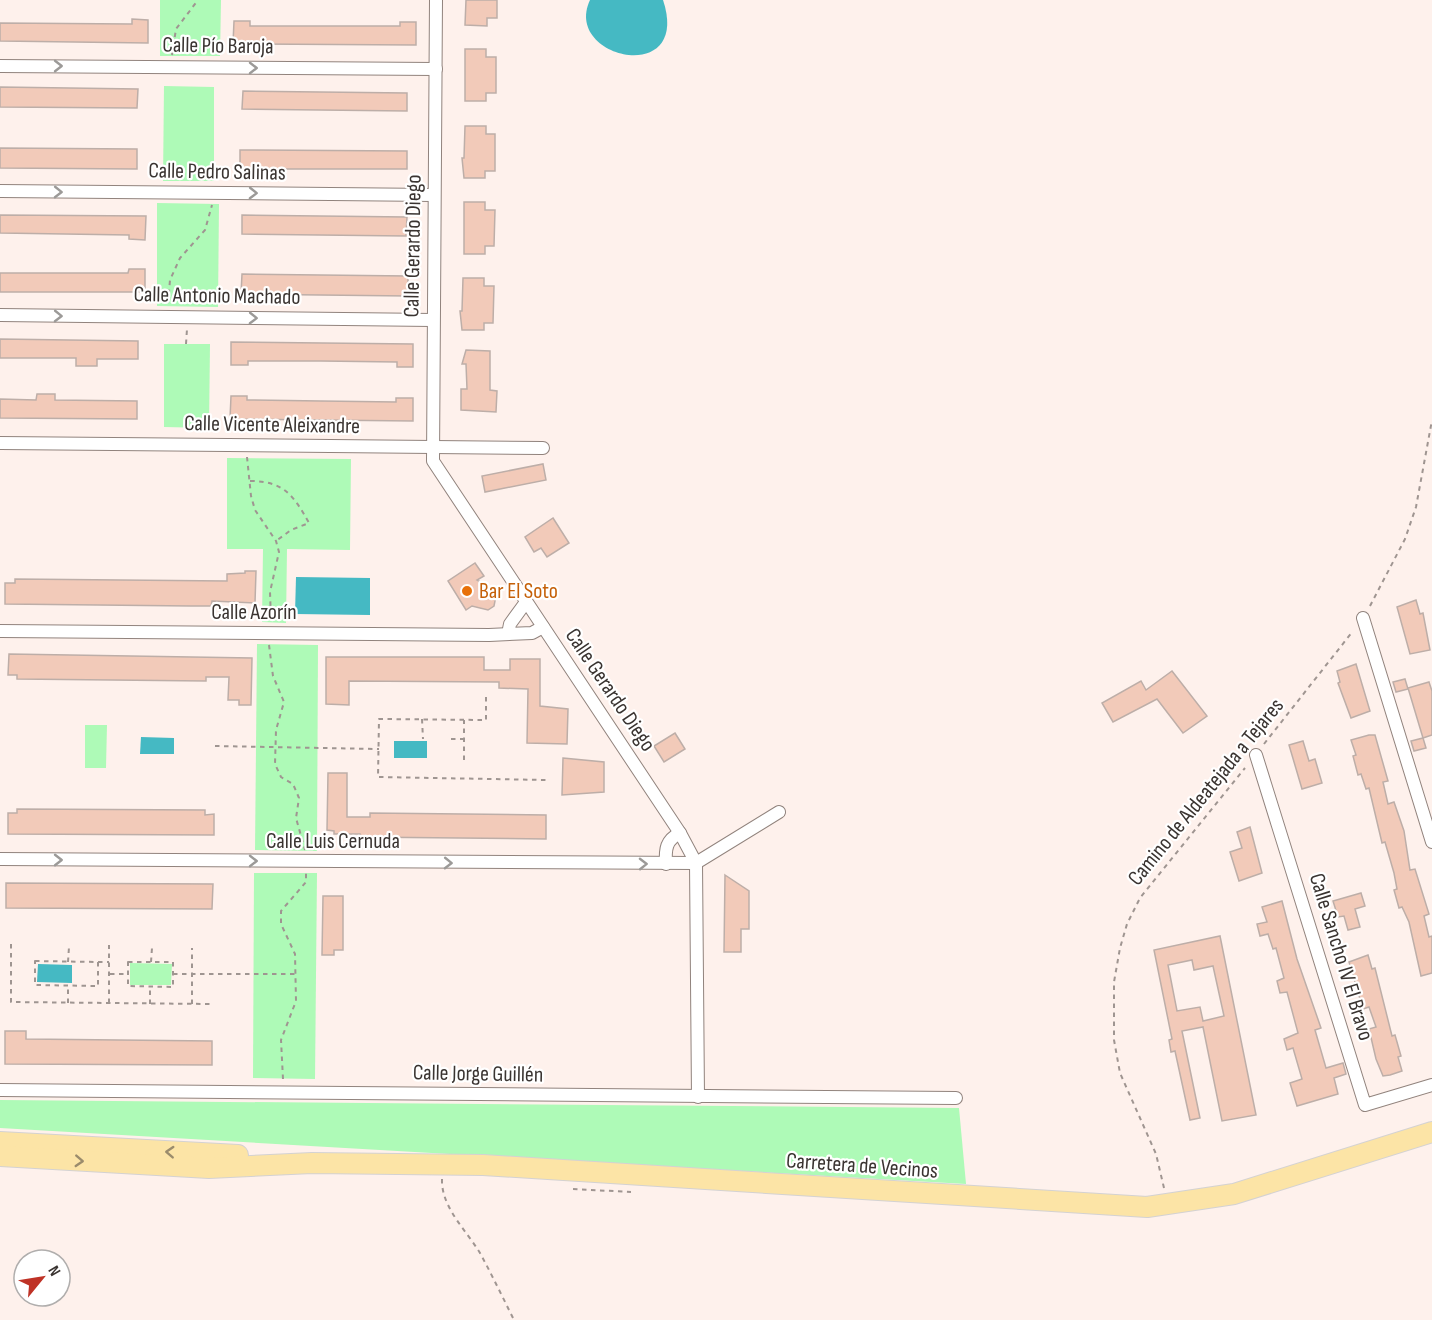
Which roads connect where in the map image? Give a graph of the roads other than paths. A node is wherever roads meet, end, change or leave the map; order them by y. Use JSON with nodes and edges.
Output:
{"nodes":[{"id":1,"x":436,"y":0,"type":"edge"},
{"id":2,"x":0,"y":66,"type":"edge"},
{"id":3,"x":436,"y":69,"type":"junction"},
{"id":4,"x":0,"y":191,"type":"edge"},
{"id":5,"x":435,"y":195,"type":"junction"},
{"id":6,"x":0,"y":315,"type":"edge"},
{"id":7,"x":433,"y":320,"type":"junction"},
{"id":8,"x":0,"y":444,"type":"edge"},
{"id":9,"x":432,"y":447,"type":"junction"},
{"id":10,"x":543,"y":448,"type":"dead end"},
{"id":11,"x":526,"y":602,"type":"junction"},
{"id":12,"x":1364,"y":618,"type":"road end"},
{"id":13,"x":543,"y":627,"type":"junction"},
{"id":14,"x":0,"y":631,"type":"edge"},
{"id":15,"x":508,"y":634,"type":"junction"},
{"id":16,"x":1256,"y":755,"type":"road end"},
{"id":17,"x":778,"y":812,"type":"dead end"},
{"id":18,"x":680,"y":833,"type":"junction"},
{"id":19,"x":1432,"y":840,"type":"edge"},
{"id":20,"x":0,"y":859,"type":"edge"},
{"id":21,"x":696,"y":863,"type":"junction"},
{"id":22,"x":666,"y":864,"type":"junction"},
{"id":23,"x":1432,"y":1085,"type":"edge"},
{"id":24,"x":0,"y":1090,"type":"edge"},
{"id":25,"x":698,"y":1097,"type":"junction"},
{"id":26,"x":956,"y":1098,"type":"dead end"},
{"id":27,"x":1432,"y":1131,"type":"edge"},
{"id":28,"x":0,"y":1136,"type":"edge"},
{"id":29,"x":0,"y":1142,"type":"edge"},
{"id":30,"x":0,"y":1148,"type":"edge"},
{"id":31,"x":48,"y":1152,"type":"junction"},
{"id":32,"x":0,"y":1156,"type":"edge"}],
"edges":[{"from":1,"to":3,"type":"street","name":"Calle Gerardo Diego"},
{"from":2,"to":3,"type":"street","name":"Calle Pío Baroja","one_way":true},
{"from":3,"to":5,"type":"street","name":"Calle Gerardo Diego"},
{"from":4,"to":5,"type":"street","name":"Calle Pedro Salinas","one_way":true},
{"from":5,"to":7,"type":"street","name":"Calle Gerardo Diego"},
{"from":6,"to":7,"type":"street","name":"Calle Antonio Machado","one_way":true},
{"from":7,"to":9,"type":"street","name":"Calle Gerardo Diego"},
{"from":8,"to":9,"type":"street","name":"Calle Vicente Aleixandre"},
{"from":9,"to":10,"type":"street","name":"Calle Vicente Aleixandre"},
{"from":9,"to":11,"type":"street","name":"Calle Gerardo Diego"},
{"from":11,"to":13,"type":"street","name":"Calle Gerardo Diego"},
{"from":11,"to":15,"type":"street"},
{"from":12,"to":19,"type":"street"},
{"from":13,"to":15,"type":"street","name":"Calle Azorín"},
{"from":13,"to":18,"type":"street","name":"Calle Gerardo Diego"},
{"from":14,"to":15,"type":"street","name":"Calle Azorín"},
{"from":16,"to":23,"type":"street","name":"Calle Sancho IV El Bravo"},
{"from":17,"to":21,"type":"street","name":"Calle Luis Cernuda"},
{"from":18,"to":21,"type":"street","name":"Calle Gerardo Diego"},
{"from":18,"to":22,"type":"street"},
{"from":20,"to":22,"type":"street","name":"Calle Luis Cernuda","one_way":true},
{"from":21,"to":22,"type":"street","name":"Calle Luis Cernuda"},
{"from":21,"to":25,"type":"street","name":"Calle Gerardo Diego"},
{"from":24,"to":25,"type":"street","name":"Calle Jorge Guillén"},
{"from":25,"to":26,"type":"street","name":"Calle Jorge Guillén"},
{"from":27,"to":31,"type":"main road","name":"Carretera de Vecinos"},
{"from":28,"to":31,"type":"main road"},
{"from":29,"to":31,"type":"main road"},
{"from":30,"to":31,"type":"main road"},
{"from":31,"to":32,"type":"main road"}]}
